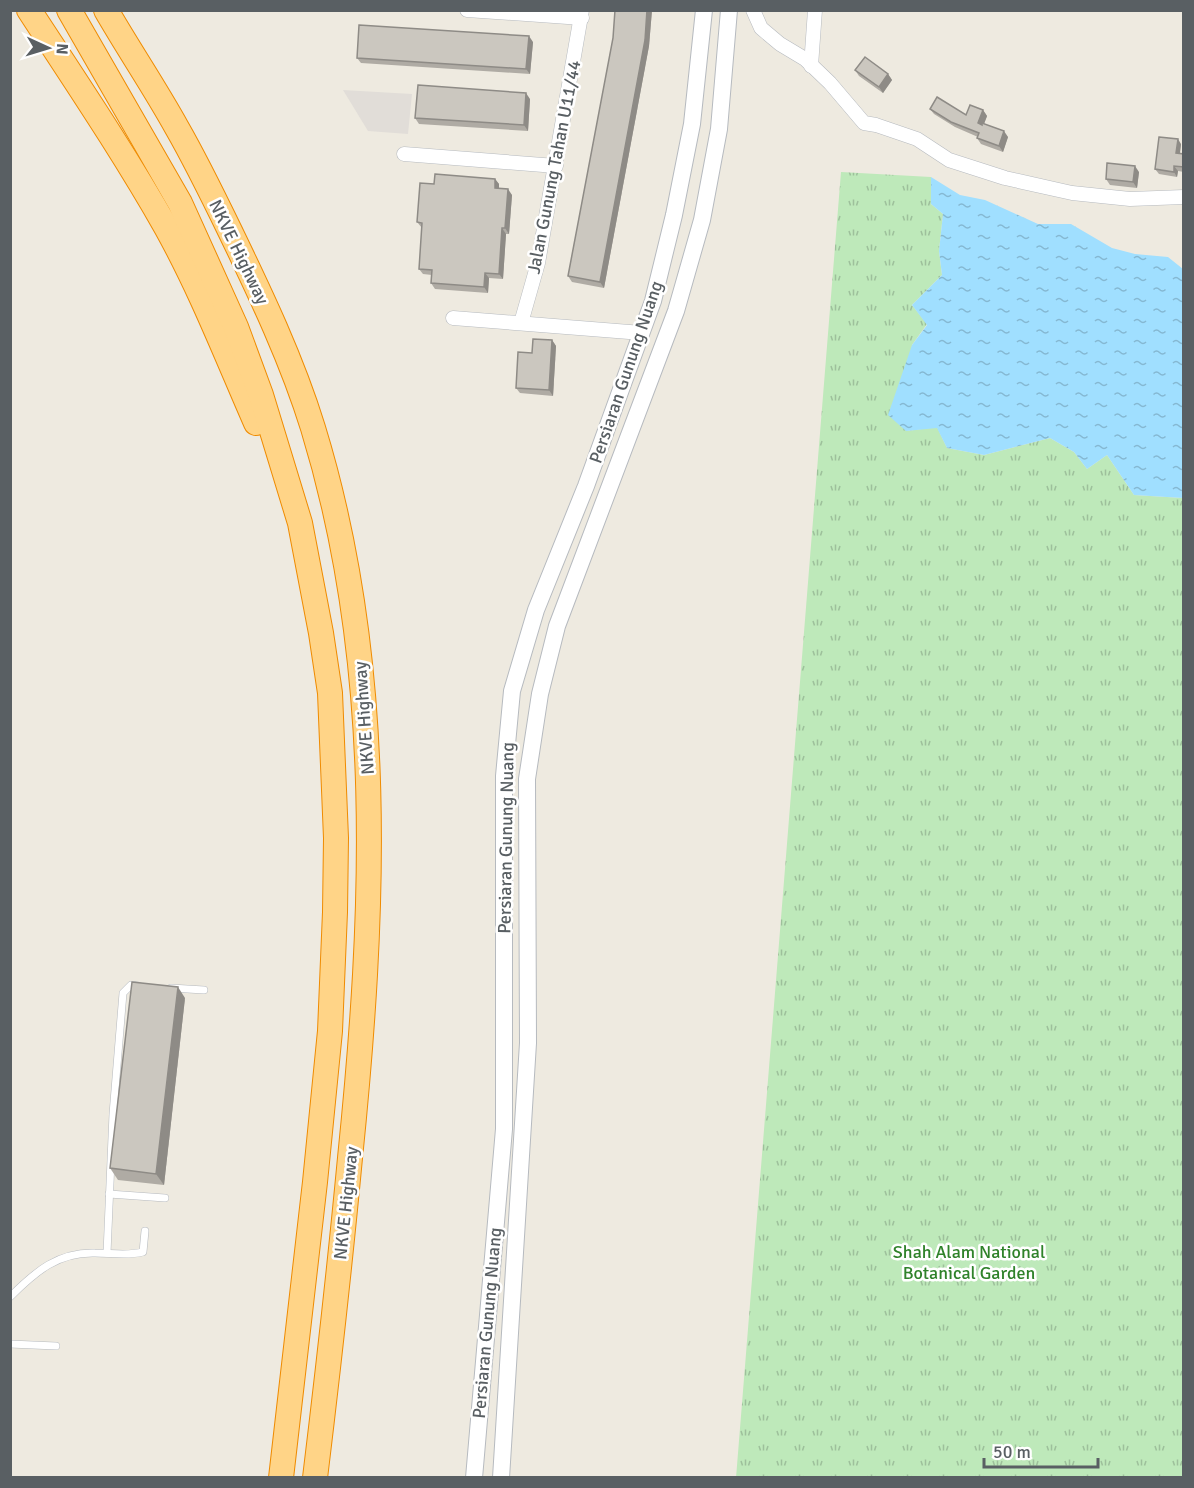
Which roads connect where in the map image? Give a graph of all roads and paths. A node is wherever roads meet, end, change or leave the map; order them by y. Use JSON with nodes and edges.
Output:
{"nodes":[{"id":1,"x":29,"y":10,"type":"edge"},
{"id":2,"x":69,"y":10,"type":"edge"},
{"id":3,"x":106,"y":10,"type":"edge"},
{"id":4,"x":467,"y":10,"type":"edge"},
{"id":5,"x":704,"y":10,"type":"edge"},
{"id":6,"x":729,"y":10,"type":"edge"},
{"id":7,"x":753,"y":10,"type":"edge"},
{"id":8,"x":815,"y":10,"type":"edge"},
{"id":9,"x":582,"y":14,"type":"edge"},
{"id":10,"x":811,"y":66,"type":"junction"},
{"id":11,"x":404,"y":154,"type":"dead end"},
{"id":12,"x":556,"y":166,"type":"junction"},
{"id":13,"x":1184,"y":196,"type":"edge"},
{"id":14,"x":453,"y":318,"type":"dead end"},
{"id":15,"x":521,"y":323,"type":"junction"},
{"id":16,"x":642,"y":333,"type":"junction"},
{"id":17,"x":300,"y":524,"type":"junction"},
{"id":18,"x":152,"y":987,"type":"edge"},
{"id":19,"x":162,"y":987,"type":"edge"},
{"id":20,"x":204,"y":990,"type":"dead end"},
{"id":21,"x":109,"y":1194,"type":"junction"},
{"id":22,"x":165,"y":1198,"type":"dead end"},
{"id":23,"x":145,"y":1231,"type":"dead end"},
{"id":24,"x":106,"y":1253,"type":"junction"},
{"id":25,"x":10,"y":1297,"type":"edge"},
{"id":26,"x":10,"y":1344,"type":"edge"},
{"id":27,"x":56,"y":1346,"type":"dead end"},
{"id":28,"x":281,"y":1478,"type":"edge"},
{"id":29,"x":315,"y":1478,"type":"edge"},
{"id":30,"x":474,"y":1478,"type":"edge"},
{"id":31,"x":501,"y":1478,"type":"edge"}],
"edges":[{"from":1,"to":17,"type":"highway"},
{"from":2,"to":17,"type":"highway","name":"NKVE Highway"},
{"from":3,"to":29,"type":"highway","name":"NKVE Highway"},
{"from":4,"to":9,"type":"street"},
{"from":5,"to":16,"type":"street","name":"Persiaran Gunung Nuang"},
{"from":6,"to":31,"type":"street","name":"Persiaran Gunung Nuang"},
{"from":7,"to":10,"type":"street"},
{"from":8,"to":10,"type":"street"},
{"from":9,"to":12,"type":"street","name":"Jalan Gunung Tahan U11/44"},
{"from":10,"to":13,"type":"street"},
{"from":11,"to":12,"type":"street"},
{"from":12,"to":15,"type":"street","name":"Jalan Gunung Tahan U11/44"},
{"from":14,"to":15,"type":"street"},
{"from":15,"to":16,"type":"street"},
{"from":16,"to":30,"type":"street","name":"Persiaran Gunung Nuang"},
{"from":17,"to":28,"type":"highway","name":"NKVE Highway"},
{"from":18,"to":21,"type":"lane"},
{"from":19,"to":20,"type":"lane"},
{"from":21,"to":22,"type":"lane"},
{"from":21,"to":24,"type":"lane"},
{"from":23,"to":24,"type":"lane"},
{"from":24,"to":25,"type":"lane"},
{"from":26,"to":27,"type":"lane"}]}
